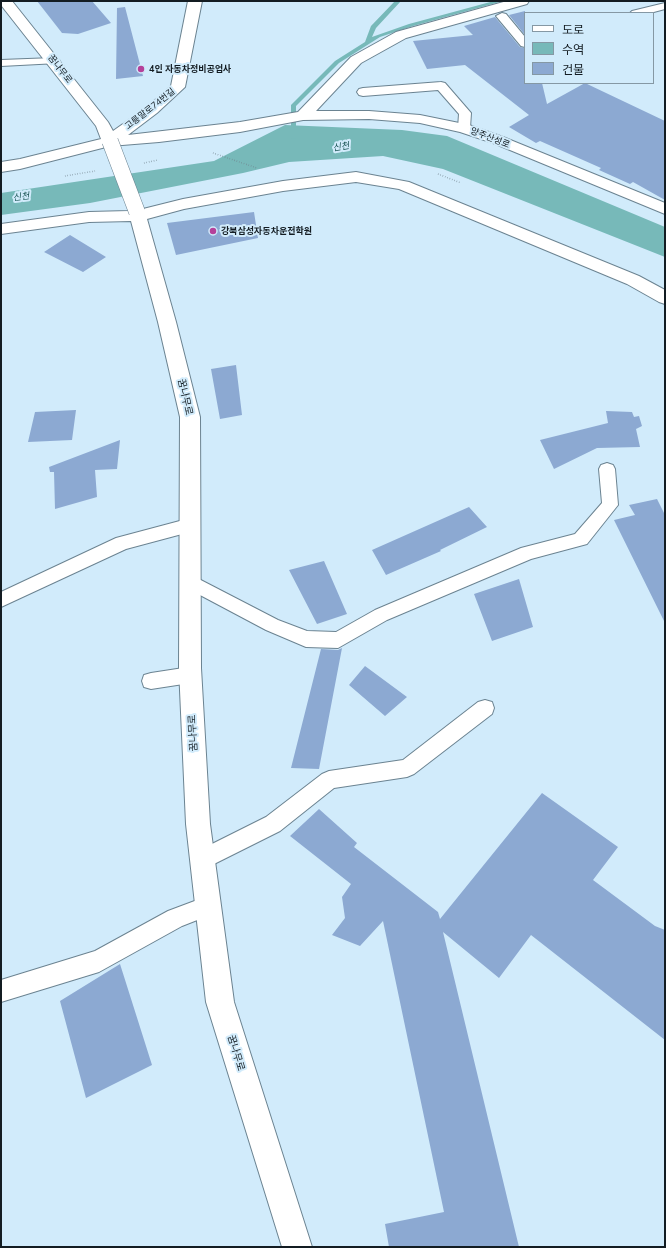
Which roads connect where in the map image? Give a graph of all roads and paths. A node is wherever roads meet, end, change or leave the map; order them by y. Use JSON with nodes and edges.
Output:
{"nodes":[{"id":1,"x":5,"y":1,"type":"edge"},
{"id":2,"x":195,"y":1,"type":"edge"},
{"id":3,"x":522,"y":1,"type":"edge"},
{"id":4,"x":665,"y":6,"type":"edge"},
{"id":5,"x":640,"y":12,"type":"edge"},
{"id":6,"x":502,"y":16,"type":"dead end"},
{"id":7,"x":524,"y":41,"type":"edge"},
{"id":8,"x":54,"y":62,"type":"junction"},
{"id":9,"x":1,"y":63,"type":"edge"},
{"id":10,"x":362,"y":92,"type":"dead end"},
{"id":11,"x":303,"y":116,"type":"junction"},
{"id":12,"x":464,"y":128,"type":"junction"},
{"id":13,"x":110,"y":141,"type":"junction"},
{"id":14,"x":209,"y":152,"type":"dead end"},
{"id":15,"x":1,"y":167,"type":"edge"},
{"id":16,"x":258,"y":168,"type":"dead end"},
{"id":17,"x":665,"y":209,"type":"edge"},
{"id":18,"x":138,"y":214,"type":"junction"},
{"id":19,"x":1,"y":229,"type":"edge"},
{"id":20,"x":665,"y":298,"type":"edge"},
{"id":21,"x":607,"y":469,"type":"dead end"},
{"id":22,"x":191,"y":525,"type":"junction"},
{"id":23,"x":191,"y":582,"type":"junction"},
{"id":24,"x":1,"y":600,"type":"edge"},
{"id":25,"x":190,"y":675,"type":"junction"},
{"id":26,"x":152,"y":681,"type":"dead end"},
{"id":27,"x":485,"y":708,"type":"dead end"},
{"id":28,"x":203,"y":859,"type":"junction"},
{"id":29,"x":208,"y":906,"type":"junction"},
{"id":30,"x":1,"y":991,"type":"edge"},
{"id":31,"x":297,"y":1247,"type":"edge"}],
"edges":[{"from":1,"to":8,"type":"street","name":"꿈나무로"},
{"from":2,"to":13,"type":"street","name":"고릉말로74번길"},
{"from":3,"to":11,"type":"street"},
{"from":4,"to":5,"type":"lane"},
{"from":6,"to":7,"type":"lane"},
{"from":8,"to":9,"type":"lane"},
{"from":8,"to":13,"type":"street","name":"꿈나무로"},
{"from":10,"to":12,"type":"lane"},
{"from":11,"to":12,"type":"street","name":"양주산성로"},
{"from":11,"to":13,"type":"street","name":"양주산성로"},
{"from":12,"to":17,"type":"street","name":"양주산성로"},
{"from":13,"to":15,"type":"street"},
{"from":13,"to":18,"type":"street","name":"꿈나무로","bridge":true},
{"from":14,"to":16,"type":"path"},
{"from":18,"to":19,"type":"street"},
{"from":18,"to":20,"type":"street"},
{"from":18,"to":22,"type":"street","name":"꿈나무로"},
{"from":21,"to":23,"type":"lane"},
{"from":22,"to":23,"type":"street","name":"꿈나무로"},
{"from":22,"to":24,"type":"lane"},
{"from":23,"to":25,"type":"street","name":"꿈나무로"},
{"from":25,"to":26,"type":"lane"},
{"from":25,"to":28,"type":"street","name":"꿈나무로"},
{"from":27,"to":28,"type":"lane"},
{"from":28,"to":29,"type":"street","name":"꿈나무로"},
{"from":29,"to":30,"type":"lane"},
{"from":29,"to":31,"type":"street","name":"꿈나무로"}]}
